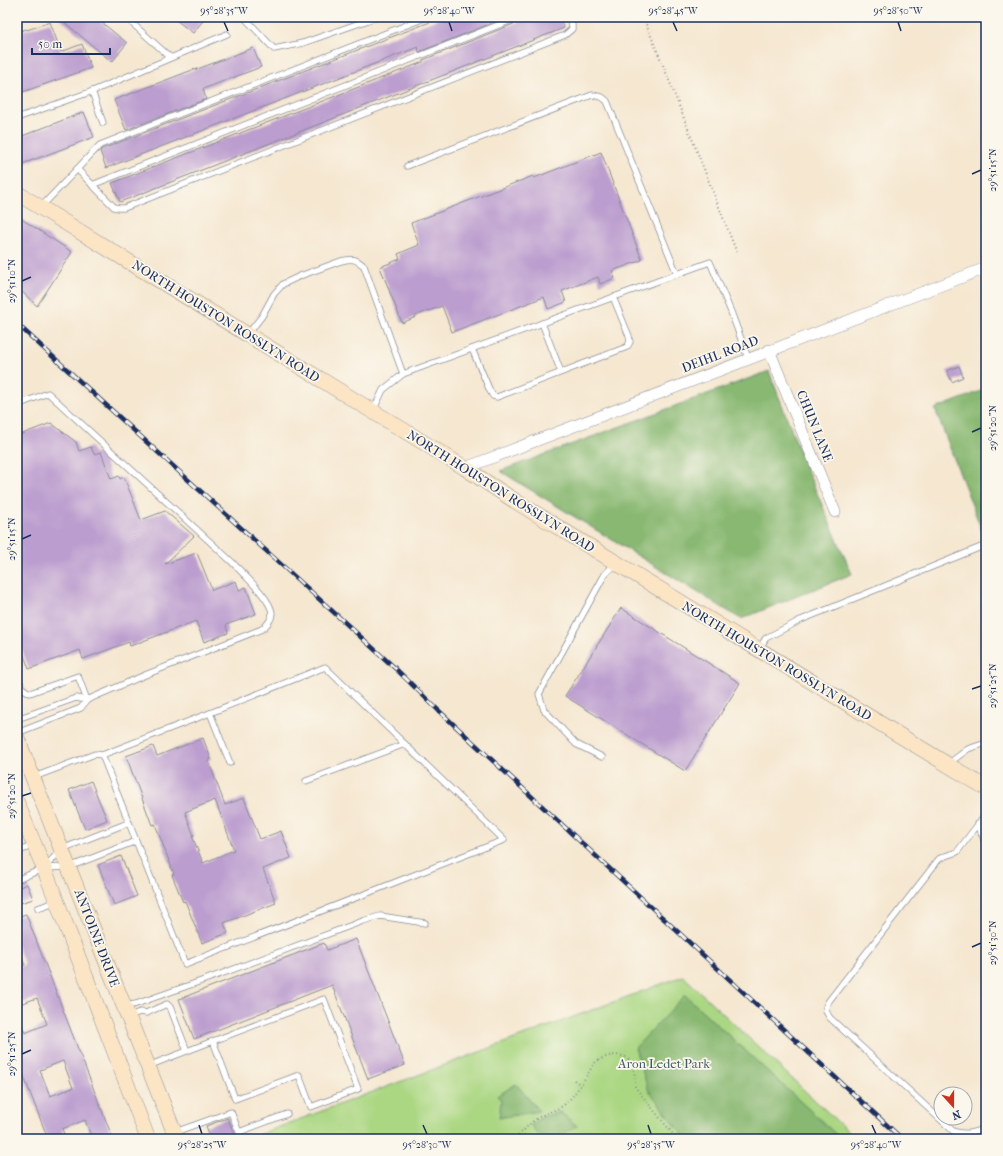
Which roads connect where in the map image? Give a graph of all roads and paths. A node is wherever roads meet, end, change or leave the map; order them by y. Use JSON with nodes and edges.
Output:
{"nodes":[{"id":1,"x":125,"y":17,"type":"edge"},
{"id":2,"x":244,"y":17,"type":"edge"},
{"id":3,"x":377,"y":17,"type":"edge"},
{"id":4,"x":428,"y":17,"type":"edge"},
{"id":5,"x":519,"y":17,"type":"edge"},
{"id":6,"x":568,"y":17,"type":"edge"},
{"id":7,"x":643,"y":17,"type":"edge"},
{"id":8,"x":132,"y":19,"type":"edge"},
{"id":9,"x":227,"y":34,"type":"dead end"},
{"id":10,"x":170,"y":57,"type":"junction"},
{"id":11,"x":92,"y":91,"type":"junction"},
{"id":12,"x":17,"y":118,"type":"edge"},
{"id":13,"x":104,"y":123,"type":"dead end"},
{"id":14,"x":406,"y":166,"type":"dead end"},
{"id":15,"x":77,"y":169,"type":"junction"},
{"id":16,"x":92,"y":184,"type":"junction"},
{"id":17,"x":17,"y":192,"type":"edge"},
{"id":18,"x":41,"y":207,"type":"junction"},
{"id":19,"x":737,"y":253,"type":"dead end"},
{"id":20,"x":986,"y":269,"type":"edge"},
{"id":21,"x":677,"y":274,"type":"junction"},
{"id":22,"x":613,"y":297,"type":"junction"},
{"id":23,"x":542,"y":323,"type":"junction"},
{"id":24,"x":248,"y":334,"type":"junction"},
{"id":25,"x":472,"y":349,"type":"junction"},
{"id":26,"x":769,"y":350,"type":"junction"},
{"id":27,"x":748,"y":358,"type":"junction"},
{"id":28,"x":561,"y":372,"type":"junction"},
{"id":29,"x":404,"y":374,"type":"junction"},
{"id":30,"x":17,"y":405,"type":"edge"},
{"id":31,"x":373,"y":411,"type":"junction"},
{"id":32,"x":465,"y":468,"type":"junction"},
{"id":33,"x":835,"y":512,"type":"dead end"},
{"id":34,"x":986,"y":546,"type":"edge"},
{"id":35,"x":617,"y":563,"type":"junction"},
{"id":36,"x":758,"y":649,"type":"junction"},
{"id":37,"x":17,"y":674,"type":"edge"},
{"id":38,"x":87,"y":700,"type":"junction"},
{"id":39,"x":210,"y":713,"type":"junction"},
{"id":40,"x":17,"y":719,"type":"edge"},
{"id":41,"x":17,"y":732,"type":"edge"},
{"id":42,"x":17,"y":738,"type":"edge"},
{"id":43,"x":986,"y":743,"type":"edge"},
{"id":44,"x":405,"y":744,"type":"junction"},
{"id":45,"x":102,"y":755,"type":"junction"},
{"id":46,"x":602,"y":757,"type":"dead end"},
{"id":47,"x":230,"y":763,"type":"dead end"},
{"id":48,"x":948,"y":764,"type":"junction"},
{"id":49,"x":33,"y":778,"type":"junction"},
{"id":50,"x":306,"y":781,"type":"dead end"},
{"id":51,"x":986,"y":788,"type":"edge"},
{"id":52,"x":17,"y":803,"type":"edge"},
{"id":53,"x":986,"y":814,"type":"edge"},
{"id":54,"x":128,"y":823,"type":"junction"},
{"id":55,"x":978,"y":824,"type":"junction"},
{"id":56,"x":136,"y":841,"type":"junction"},
{"id":57,"x":34,"y":845,"type":"junction"},
{"id":58,"x":986,"y":845,"type":"edge"},
{"id":59,"x":62,"y":849,"type":"junction"},
{"id":60,"x":17,"y":852,"type":"edge"},
{"id":61,"x":69,"y":867,"type":"junction"},
{"id":62,"x":44,"y":868,"type":"junction"},
{"id":63,"x":17,"y":880,"type":"edge"},
{"id":64,"x":56,"y":901,"type":"junction"},
{"id":65,"x":38,"y":908,"type":"dead end"},
{"id":66,"x":425,"y":923,"type":"dead end"},
{"id":67,"x":125,"y":1011,"type":"junction"},
{"id":68,"x":213,"y":1041,"type":"junction"},
{"id":69,"x":187,"y":1051,"type":"junction"},
{"id":70,"x":148,"y":1066,"type":"junction"},
{"id":71,"x":574,"y":1080,"type":"dead end"},
{"id":72,"x":581,"y":1085,"type":"junction"},
{"id":73,"x":287,"y":1114,"type":"dead end"},
{"id":74,"x":986,"y":1128,"type":"edge"},
{"id":75,"x":176,"y":1136,"type":"edge"},
{"id":76,"x":148,"y":1139,"type":"edge"},
{"id":77,"x":471,"y":1139,"type":"edge"},
{"id":78,"x":502,"y":1139,"type":"edge"},
{"id":79,"x":516,"y":1139,"type":"edge"},
{"id":80,"x":677,"y":1139,"type":"edge"}],
"edges":[{"from":1,"to":8,"type":"lane"},
{"from":2,"to":3,"type":"lane"},
{"from":4,"to":15,"type":"lane"},
{"from":5,"to":16,"type":"lane"},
{"from":6,"to":16,"type":"lane"},
{"from":7,"to":19,"type":"path"},
{"from":8,"to":10,"type":"lane"},
{"from":9,"to":10,"type":"lane"},
{"from":10,"to":11,"type":"lane"},
{"from":11,"to":12,"type":"lane"},
{"from":11,"to":13,"type":"lane"},
{"from":14,"to":21,"type":"lane"},
{"from":15,"to":16,"type":"lane"},
{"from":15,"to":18,"type":"lane"},
{"from":17,"to":18,"type":"street","name":"NORTH HOUSTON ROSSLYN ROAD"},
{"from":18,"to":24,"type":"street","name":"NORTH HOUSTON ROSSLYN ROAD"},
{"from":20,"to":26,"type":"street","name":"DEIHL ROAD"},
{"from":21,"to":22,"type":"lane"},
{"from":21,"to":27,"type":"lane"},
{"from":22,"to":23,"type":"lane"},
{"from":22,"to":28,"type":"lane"},
{"from":23,"to":25,"type":"lane"},
{"from":23,"to":28,"type":"lane"},
{"from":24,"to":29,"type":"lane"},
{"from":24,"to":31,"type":"street","name":"NORTH HOUSTON ROSSLYN ROAD"},
{"from":25,"to":28,"type":"lane"},
{"from":25,"to":29,"type":"lane"},
{"from":26,"to":27,"type":"street","name":"DEIHL ROAD"},
{"from":26,"to":33,"type":"street","name":"CHUN LANE"},
{"from":27,"to":32,"type":"street","name":"DEIHL ROAD"},
{"from":29,"to":31,"type":"lane"},
{"from":30,"to":38,"type":"lane"},
{"from":31,"to":32,"type":"street","name":"NORTH HOUSTON ROSSLYN ROAD"},
{"from":32,"to":35,"type":"street","name":"NORTH HOUSTON ROSSLYN ROAD"},
{"from":34,"to":36,"type":"lane"},
{"from":35,"to":36,"type":"street","name":"NORTH HOUSTON ROSSLYN ROAD"},
{"from":35,"to":46,"type":"lane"},
{"from":36,"to":48,"type":"street","name":"NORTH HOUSTON ROSSLYN ROAD"},
{"from":37,"to":38,"type":"lane"},
{"from":38,"to":40,"type":"lane"},
{"from":38,"to":41,"type":"lane"},
{"from":39,"to":44,"type":"lane"},
{"from":39,"to":45,"type":"lane"},
{"from":39,"to":47,"type":"lane"},
{"from":42,"to":49,"type":"street","name":"ANTOINE DRIVE"},
{"from":43,"to":48,"type":"lane"},
{"from":44,"to":50,"type":"lane"},
{"from":44,"to":56,"type":"lane"},
{"from":45,"to":49,"type":"lane"},
{"from":45,"to":54,"type":"lane"},
{"from":48,"to":51,"type":"street","name":"NORTH HOUSTON ROSSLYN ROAD"},
{"from":49,"to":59,"type":"street","name":"ANTOINE DRIVE"},
{"from":52,"to":57,"type":"street","name":"ANTOINE DRIVE"},
{"from":53,"to":55,"type":"lane"},
{"from":54,"to":56,"type":"lane"},
{"from":54,"to":59,"type":"lane"},
{"from":55,"to":58,"type":"lane"},
{"from":55,"to":74,"type":"lane"},
{"from":56,"to":61,"type":"lane"},
{"from":57,"to":60,"type":"lane"},
{"from":57,"to":62,"type":"street","name":"ANTOINE DRIVE"},
{"from":59,"to":61,"type":"street","name":"ANTOINE DRIVE"},
{"from":59,"to":62,"type":"lane"},
{"from":61,"to":62,"type":"lane"},
{"from":61,"to":67,"type":"street","name":"ANTOINE DRIVE"},
{"from":62,"to":63,"type":"lane"},
{"from":62,"to":64,"type":"street","name":"ANTOINE DRIVE"},
{"from":64,"to":65,"type":"lane"},
{"from":64,"to":76,"type":"street","name":"ANTOINE DRIVE"},
{"from":66,"to":67,"type":"lane"},
{"from":67,"to":69,"type":"lane"},
{"from":67,"to":70,"type":"street","name":"ANTOINE DRIVE"},
{"from":68,"to":68,"type":"lane"},
{"from":68,"to":69,"type":"lane"},
{"from":69,"to":70,"type":"lane"},
{"from":70,"to":75,"type":"street","name":"ANTOINE DRIVE"},
{"from":71,"to":72,"type":"path"},
{"from":72,"to":79,"type":"path"},
{"from":72,"to":80,"type":"path"},
{"from":73,"to":75,"type":"lane"},
{"from":77,"to":78,"type":"path"}]}
